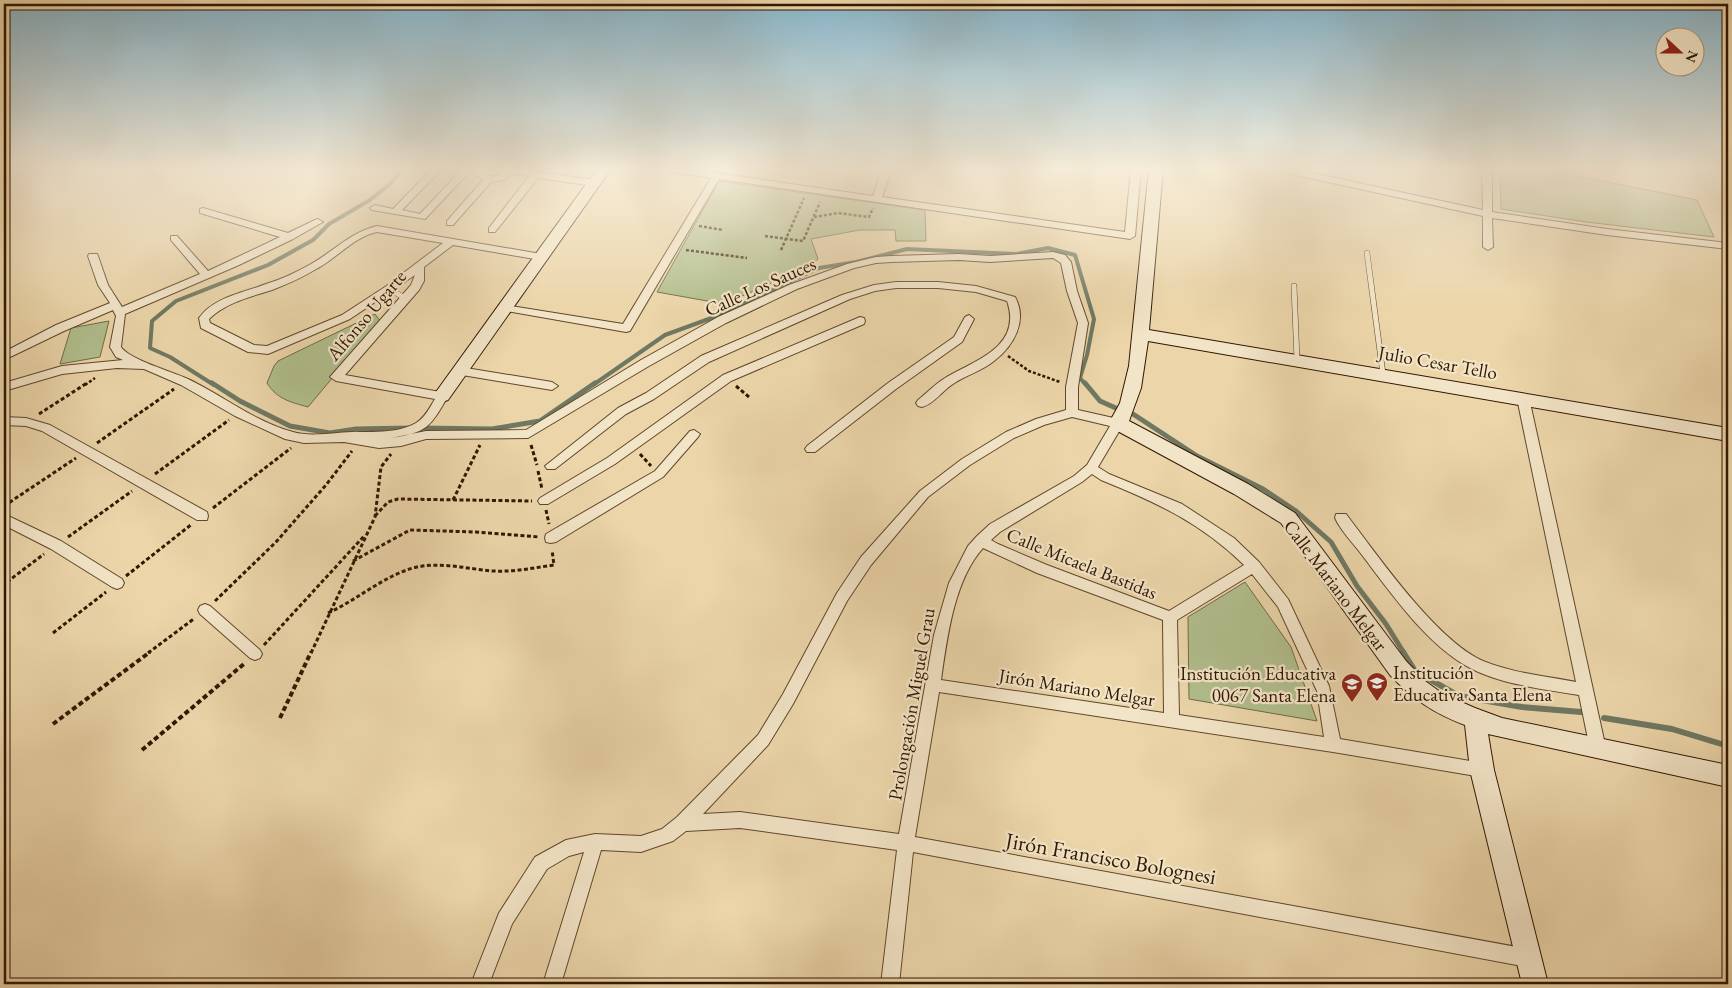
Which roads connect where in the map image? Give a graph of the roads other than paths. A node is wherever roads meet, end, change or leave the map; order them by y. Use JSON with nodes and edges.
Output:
{"nodes":[{"id":1,"x":214,"y":215,"type":"edge"},
{"id":2,"x":412,"y":215,"type":"edge"},
{"id":3,"x":424,"y":215,"type":"edge"},
{"id":4,"x":457,"y":215,"type":"edge"},
{"id":5,"x":504,"y":215,"type":"edge"},
{"id":6,"x":571,"y":215,"type":"edge"},
{"id":7,"x":693,"y":215,"type":"edge"},
{"id":8,"x":973,"y":215,"type":"edge"},
{"id":9,"x":1132,"y":215,"type":"edge"},
{"id":10,"x":1152,"y":215,"type":"edge"},
{"id":11,"x":1488,"y":215,"type":"edge"},
{"id":12,"x":1495,"y":215,"type":"edge"},
{"id":13,"x":318,"y":222,"type":"dead end"},
{"id":14,"x":450,"y":223,"type":"dead end"},
{"id":15,"x":492,"y":230,"type":"dead end"},
{"id":16,"x":290,"y":237,"type":"junction"},
{"id":17,"x":174,"y":238,"type":"dead end"},
{"id":18,"x":451,"y":242,"type":"junction"},
{"id":19,"x":1728,"y":246,"type":"edge"},
{"id":20,"x":1488,"y":247,"type":"dead end"},
{"id":21,"x":1367,"y":253,"type":"dead end"},
{"id":22,"x":93,"y":256,"type":"dead end"},
{"id":23,"x":541,"y":257,"type":"junction"},
{"id":24,"x":419,"y":267,"type":"junction"},
{"id":25,"x":206,"y":275,"type":"junction"},
{"id":26,"x":1294,"y":286,"type":"dead end"},
{"id":27,"x":389,"y":289,"type":"junction"},
{"id":28,"x":405,"y":298,"type":"junction"},
{"id":29,"x":505,"y":308,"type":"junction"},
{"id":30,"x":118,"y":309,"type":"junction"},
{"id":31,"x":968,"y":319,"type":"dead end"},
{"id":32,"x":860,"y":321,"type":"dead end"},
{"id":33,"x":1140,"y":334,"type":"junction"},
{"id":34,"x":4,"y":356,"type":"edge"},
{"id":35,"x":1297,"y":360,"type":"junction"},
{"id":36,"x":144,"y":365,"type":"junction"},
{"id":37,"x":460,"y":371,"type":"junction"},
{"id":38,"x":1383,"y":374,"type":"junction"},
{"id":39,"x":552,"y":386,"type":"dead end"},
{"id":40,"x":4,"y":388,"type":"edge"},
{"id":41,"x":442,"y":396,"type":"junction"},
{"id":42,"x":1523,"y":398,"type":"junction"},
{"id":43,"x":922,"y":403,"type":"dead end"},
{"id":44,"x":1072,"y":413,"type":"junction"},
{"id":45,"x":4,"y":421,"type":"edge"},
{"id":46,"x":1118,"y":423,"type":"junction"},
{"id":47,"x":694,"y":434,"type":"dead end"},
{"id":48,"x":1728,"y":434,"type":"edge"},
{"id":49,"x":339,"y":437,"type":"junction"},
{"id":50,"x":810,"y":449,"type":"dead end"},
{"id":51,"x":551,"y":466,"type":"dead end"},
{"id":52,"x":1091,"y":468,"type":"junction"},
{"id":53,"x":544,"y":501,"type":"road end"},
{"id":54,"x":202,"y":516,"type":"road end"},
{"id":55,"x":1341,"y":518,"type":"dead end"},
{"id":56,"x":4,"y":519,"type":"edge"},
{"id":57,"x":551,"y":538,"type":"road end"},
{"id":58,"x":982,"y":540,"type":"junction"},
{"id":59,"x":1254,"y":566,"type":"junction"},
{"id":60,"x":117,"y":583,"type":"road end"},
{"id":61,"x":205,"y":610,"type":"road end"},
{"id":62,"x":1170,"y":617,"type":"junction"},
{"id":63,"x":255,"y":654,"type":"dead end"},
{"id":64,"x":933,"y":685,"type":"junction"},
{"id":65,"x":1586,"y":690,"type":"junction"},
{"id":66,"x":1475,"y":720,"type":"junction"},
{"id":67,"x":1172,"y":721,"type":"junction"},
{"id":68,"x":1333,"y":745,"type":"junction"},
{"id":69,"x":1598,"y":749,"type":"junction"},
{"id":70,"x":1482,"y":770,"type":"junction"},
{"id":71,"x":1728,"y":776,"type":"edge"},
{"id":72,"x":683,"y":823,"type":"junction"},
{"id":73,"x":595,"y":842,"type":"junction"},
{"id":74,"x":906,"y":843,"type":"junction"},
{"id":75,"x":1528,"y":958,"type":"junction"},
{"id":76,"x":480,"y":984,"type":"edge"},
{"id":77,"x":552,"y":984,"type":"edge"},
{"id":78,"x":890,"y":984,"type":"edge"},
{"id":79,"x":1536,"y":984,"type":"edge"}],
"edges":[{"from":1,"to":16,"type":"street"},
{"from":2,"to":3,"type":"street"},
{"from":4,"to":14,"type":"street"},
{"from":5,"to":15,"type":"street"},
{"from":6,"to":23,"type":"street"},
{"from":7,"to":29,"type":"street"},
{"from":8,"to":9,"type":"street"},
{"from":10,"to":33,"type":"street"},
{"from":11,"to":20,"type":"street"},
{"from":12,"to":19,"type":"street"},
{"from":13,"to":16,"type":"street"},
{"from":16,"to":25,"type":"street"},
{"from":17,"to":25,"type":"street"},
{"from":18,"to":23,"type":"street"},
{"from":18,"to":24,"type":"street","name":"Alfonso Ugarte"},
{"from":18,"to":27,"type":"street"},
{"from":21,"to":38,"type":"lane"},
{"from":22,"to":30,"type":"street"},
{"from":23,"to":29,"type":"street"},
{"from":24,"to":27,"type":"street"},
{"from":24,"to":28,"type":"street","name":"Alfonso Ugarte"},
{"from":25,"to":30,"type":"street"},
{"from":26,"to":35,"type":"lane"},
{"from":27,"to":28,"type":"lane"},
{"from":28,"to":41,"type":"street","name":"Alfonso Ugarte"},
{"from":29,"to":37,"type":"street"},
{"from":30,"to":34,"type":"street"},
{"from":30,"to":36,"type":"street"},
{"from":31,"to":50,"type":"street"},
{"from":32,"to":53,"type":"street"},
{"from":33,"to":35,"type":"street","name":"Julio Cesar Tello"},
{"from":33,"to":46,"type":"street"},
{"from":35,"to":38,"type":"street","name":"Julio Cesar Tello"},
{"from":36,"to":40,"type":"street"},
{"from":36,"to":49,"type":"street"},
{"from":37,"to":39,"type":"street"},
{"from":37,"to":41,"type":"street"},
{"from":38,"to":42,"type":"street","name":"Julio Cesar Tello"},
{"from":41,"to":49,"type":"street"},
{"from":42,"to":48,"type":"street","name":"Julio Cesar Tello"},
{"from":42,"to":65,"type":"street"},
{"from":43,"to":51,"type":"street"},
{"from":44,"to":46,"type":"street"},
{"from":44,"to":49,"type":"street","name":"Calle Los Sauces"},
{"from":44,"to":72,"type":"street"},
{"from":45,"to":54,"type":"street"},
{"from":46,"to":52,"type":"street"},
{"from":46,"to":66,"type":"street","name":"Calle Mariano Melgar"},
{"from":47,"to":57,"type":"street"},
{"from":52,"to":58,"type":"street","name":"Prolongación Miguel Grau"},
{"from":52,"to":59,"type":"street"},
{"from":55,"to":65,"type":"street"},
{"from":56,"to":60,"type":"street"},
{"from":58,"to":62,"type":"street","name":"Calle Micaela Bastidas"},
{"from":58,"to":64,"type":"street","name":"Prolongación Miguel Grau"},
{"from":59,"to":62,"type":"street"},
{"from":59,"to":68,"type":"street"},
{"from":61,"to":63,"type":"street"},
{"from":62,"to":67,"type":"street"},
{"from":64,"to":67,"type":"street","name":"Jirón Mariano Melgar"},
{"from":64,"to":74,"type":"street","name":"Prolongación Miguel Grau"},
{"from":65,"to":69,"type":"street"},
{"from":66,"to":69,"type":"street","name":"Calle Mariano Melgar"},
{"from":66,"to":70,"type":"street"},
{"from":67,"to":68,"type":"street","name":"Jirón Mariano Melgar"},
{"from":68,"to":70,"type":"street","name":"Jirón Mariano Melgar"},
{"from":69,"to":71,"type":"street","name":"Calle Mariano Melgar"},
{"from":70,"to":75,"type":"street"},
{"from":72,"to":73,"type":"street"},
{"from":72,"to":74,"type":"street","name":"Jirón Francisco Bolognesi"},
{"from":73,"to":76,"type":"street"},
{"from":73,"to":77,"type":"street"},
{"from":74,"to":75,"type":"street","name":"Jirón Francisco Bolognesi"},
{"from":74,"to":78,"type":"street","name":"Prolongación Miguel Grau"},
{"from":75,"to":79,"type":"street"}]}
